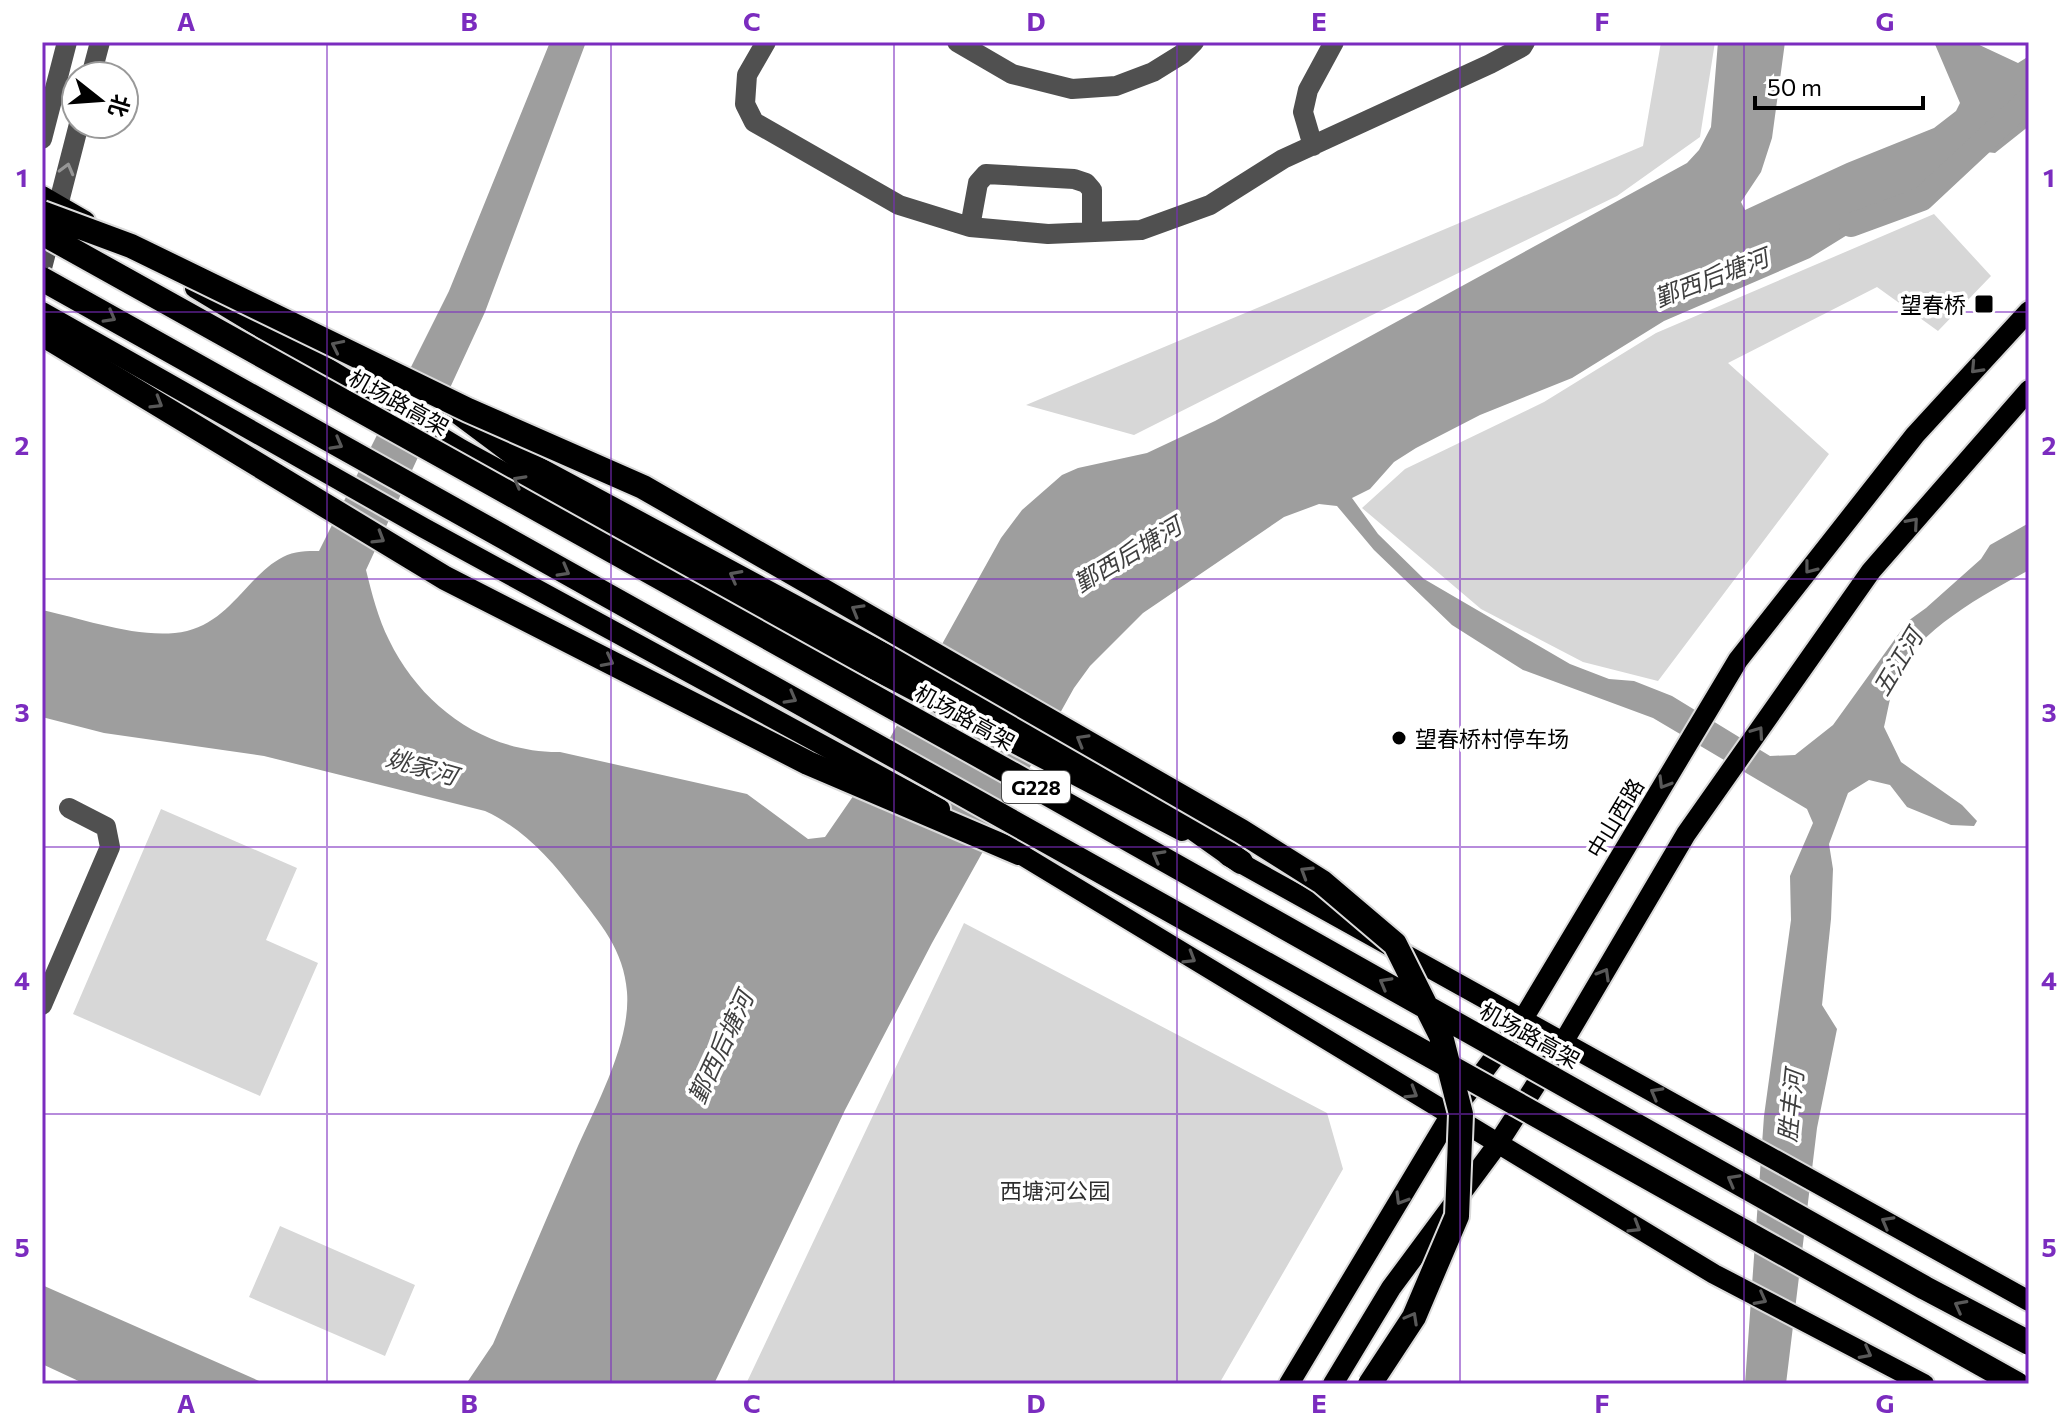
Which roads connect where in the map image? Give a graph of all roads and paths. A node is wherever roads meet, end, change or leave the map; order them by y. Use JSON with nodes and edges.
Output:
{"nodes":[{"id":1,"x":67,"y":42,"type":"edge"},
{"id":2,"x":766,"y":42,"type":"edge"},
{"id":3,"x":957,"y":42,"type":"edge"},
{"id":4,"x":1194,"y":42,"type":"edge"},
{"id":5,"x":1334,"y":42,"type":"edge"},
{"id":6,"x":1525,"y":42,"type":"edge"},
{"id":7,"x":42,"y":139,"type":"edge"},
{"id":8,"x":73,"y":140,"type":"edge"},
{"id":9,"x":1313,"y":146,"type":"junction"},
{"id":10,"x":47,"y":205,"type":"edge"},
{"id":11,"x":970,"y":227,"type":"junction"},
{"id":12,"x":1092,"y":232,"type":"junction"},
{"id":13,"x":42,"y":233,"type":"edge"},
{"id":14,"x":42,"y":268,"type":"edge"},
{"id":15,"x":42,"y":279,"type":"edge"},
{"id":16,"x":2029,"y":311,"type":"edge"},
{"id":17,"x":42,"y":312,"type":"edge"},
{"id":18,"x":42,"y":334,"type":"edge"},
{"id":19,"x":2029,"y":390,"type":"edge"},
{"id":20,"x":432,"y":392,"type":"junction"},
{"id":21,"x":69,"y":808,"type":"dead end"},
{"id":22,"x":1024,"y":856,"type":"junction"},
{"id":23,"x":1241,"y":862,"type":"junction"},
{"id":24,"x":42,"y":1005,"type":"edge"},
{"id":25,"x":1523,"y":1019,"type":"junction"},
{"id":26,"x":1564,"y":1041,"type":"junction"},
{"id":27,"x":1450,"y":1116,"type":"junction"},
{"id":28,"x":1497,"y":1145,"type":"junction"},
{"id":29,"x":2029,"y":1301,"type":"edge"},
{"id":30,"x":2029,"y":1343,"type":"edge"},
{"id":31,"x":1289,"y":1384,"type":"edge"},
{"id":32,"x":1333,"y":1384,"type":"edge"},
{"id":33,"x":1370,"y":1384,"type":"edge"},
{"id":34,"x":1924,"y":1384,"type":"edge"},
{"id":35,"x":2017,"y":1384,"type":"edge"}],
"edges":[{"from":1,"to":7,"type":"street"},
{"from":2,"to":11,"type":"street"},
{"from":3,"to":4,"type":"street"},
{"from":5,"to":9,"type":"street"},
{"from":6,"to":9,"type":"street"},
{"from":10,"to":8,"type":"street","one_way":true},
{"from":9,"to":12,"type":"street"},
{"from":10,"to":14,"type":"street"},
{"from":20,"to":10,"type":"highway","one_way":true,"bridge":true},
{"from":23,"to":10,"type":"main road","one_way":true},
{"from":11,"to":12,"type":"street"},
{"from":11,"to":12,"type":"street"},
{"from":30,"to":13,"type":"highway","name":"机场路高架","number":"G228","one_way":true,"bridge":true},
{"from":15,"to":35,"type":"highway","number":"G228","one_way":true,"bridge":true},
{"from":16,"to":25,"type":"main road","name":"中山西路","one_way":true},
{"from":17,"to":22,"type":"main road"},
{"from":18,"to":22,"type":"highway","one_way":true},
{"from":26,"to":19,"type":"main road","one_way":true},
{"from":23,"to":20,"type":"highway","one_way":true,"bridge":true},
{"from":33,"to":20,"type":"highway","one_way":true,"bridge":true},
{"from":21,"to":24,"type":"street"},
{"from":22,"to":27,"type":"main road","one_way":true},
{"from":23,"to":25,"type":"main road"},
{"from":25,"to":26,"type":"main road"},
{"from":25,"to":27,"type":"main road","name":"中山西路"},
{"from":26,"to":28,"type":"main road"},
{"from":29,"to":26,"type":"main road","one_way":true},
{"from":27,"to":28,"type":"main road"},
{"from":27,"to":31,"type":"main road","name":"中山西路","one_way":true},
{"from":28,"to":32,"type":"main road"},
{"from":28,"to":34,"type":"main road","one_way":true}]}
